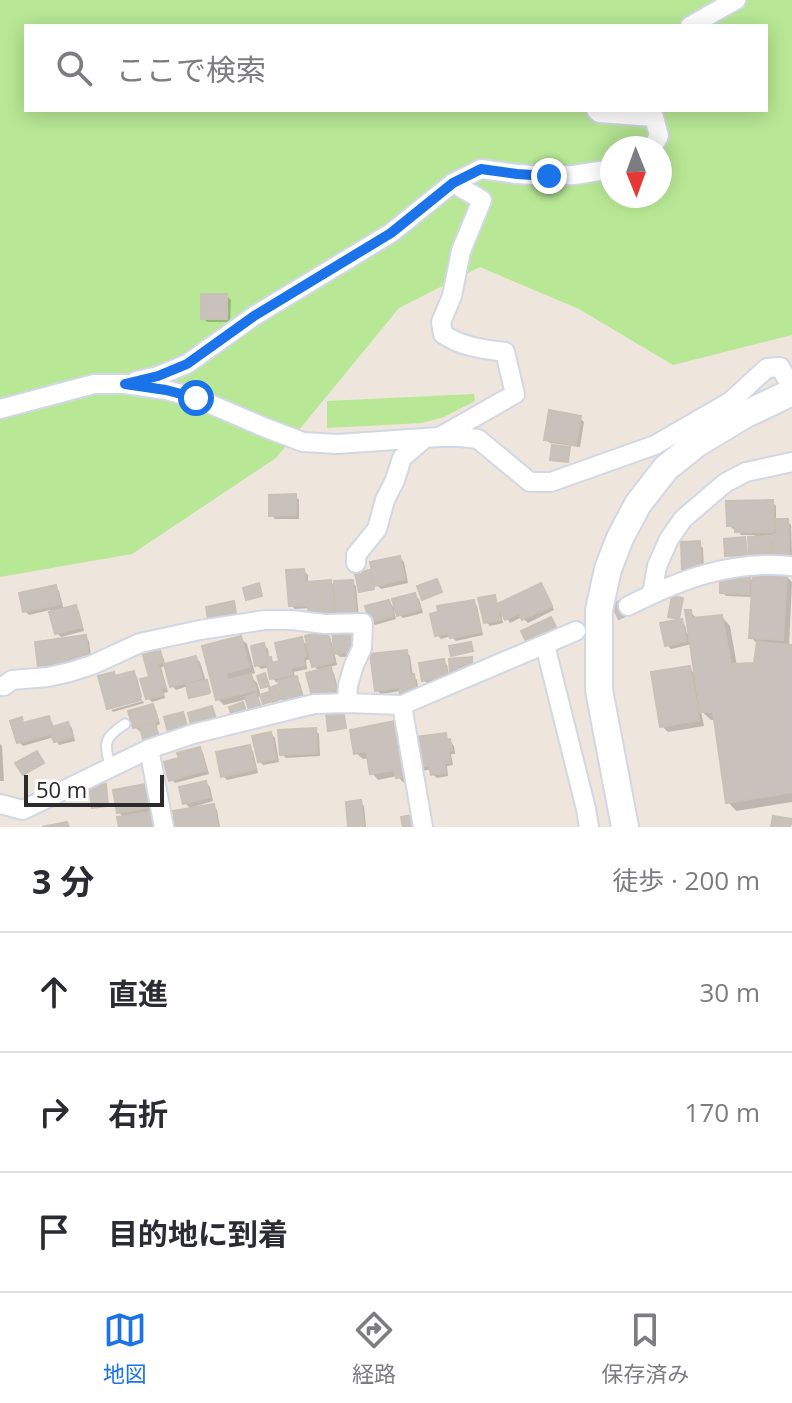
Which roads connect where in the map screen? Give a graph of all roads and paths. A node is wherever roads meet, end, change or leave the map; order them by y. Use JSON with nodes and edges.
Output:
{"nodes":[{"id":1,"x":736,"y":0,"type":"edge"},
{"id":2,"x":694,"y":24,"type":"edge"},
{"id":3,"x":598,"y":112,"type":"edge"},
{"id":4,"x":659,"y":136,"type":"edge"},
{"id":5,"x":600,"y":171,"type":"edge"},
{"id":6,"x":453,"y":183,"type":"junction"},
{"id":7,"x":125,"y":384,"type":"junction"},
{"id":8,"x":792,"y":390,"type":"edge"},
{"id":9,"x":0,"y":409,"type":"edge"},
{"id":10,"x":431,"y":438,"type":"junction"},
{"id":11,"x":792,"y":462,"type":"edge"},
{"id":12,"x":356,"y":563,"type":"dead end"},
{"id":13,"x":792,"y":566,"type":"edge"},
{"id":14,"x":652,"y":594,"type":"junction"},
{"id":15,"x":628,"y":606,"type":"tunnel mouth"},
{"id":16,"x":576,"y":631,"type":"tunnel mouth"},
{"id":17,"x":545,"y":645,"type":"junction"},
{"id":18,"x":0,"y":686,"type":"edge"},
{"id":19,"x":347,"y":703,"type":"junction"},
{"id":20,"x":402,"y":705,"type":"junction"},
{"id":21,"x":125,"y":724,"type":"dead end"},
{"id":22,"x":149,"y":749,"type":"junction"},
{"id":23,"x":111,"y":767,"type":"junction"},
{"id":24,"x":0,"y":804,"type":"edge"},
{"id":25,"x":25,"y":818,"type":"edge"},
{"id":26,"x":164,"y":827,"type":"edge"},
{"id":27,"x":423,"y":827,"type":"edge"},
{"id":28,"x":589,"y":827,"type":"edge"},
{"id":29,"x":625,"y":827,"type":"edge"}],
"edges":[{"from":1,"to":2,"type":"street"},
{"from":3,"to":4,"type":"street"},
{"from":5,"to":6,"type":"street"},
{"from":6,"to":7,"type":"street"},
{"from":6,"to":10,"type":"street"},
{"from":7,"to":9,"type":"street"},
{"from":7,"to":10,"type":"street"},
{"from":8,"to":10,"type":"street"},
{"from":8,"to":29,"type":"street"},
{"from":10,"to":12,"type":"street"},
{"from":11,"to":14,"type":"street"},
{"from":13,"to":14,"type":"street"},
{"from":14,"to":15,"type":"street"},
{"from":16,"to":17,"type":"street"},
{"from":17,"to":20,"type":"street"},
{"from":17,"to":28,"type":"street"},
{"from":18,"to":19,"type":"street"},
{"from":19,"to":20,"type":"street"},
{"from":19,"to":22,"type":"street"},
{"from":20,"to":27,"type":"street"},
{"from":21,"to":23,"type":"lane"},
{"from":22,"to":23,"type":"street"},
{"from":22,"to":26,"type":"street"},
{"from":23,"to":25,"type":"street"},
{"from":24,"to":25,"type":"street"}]}
